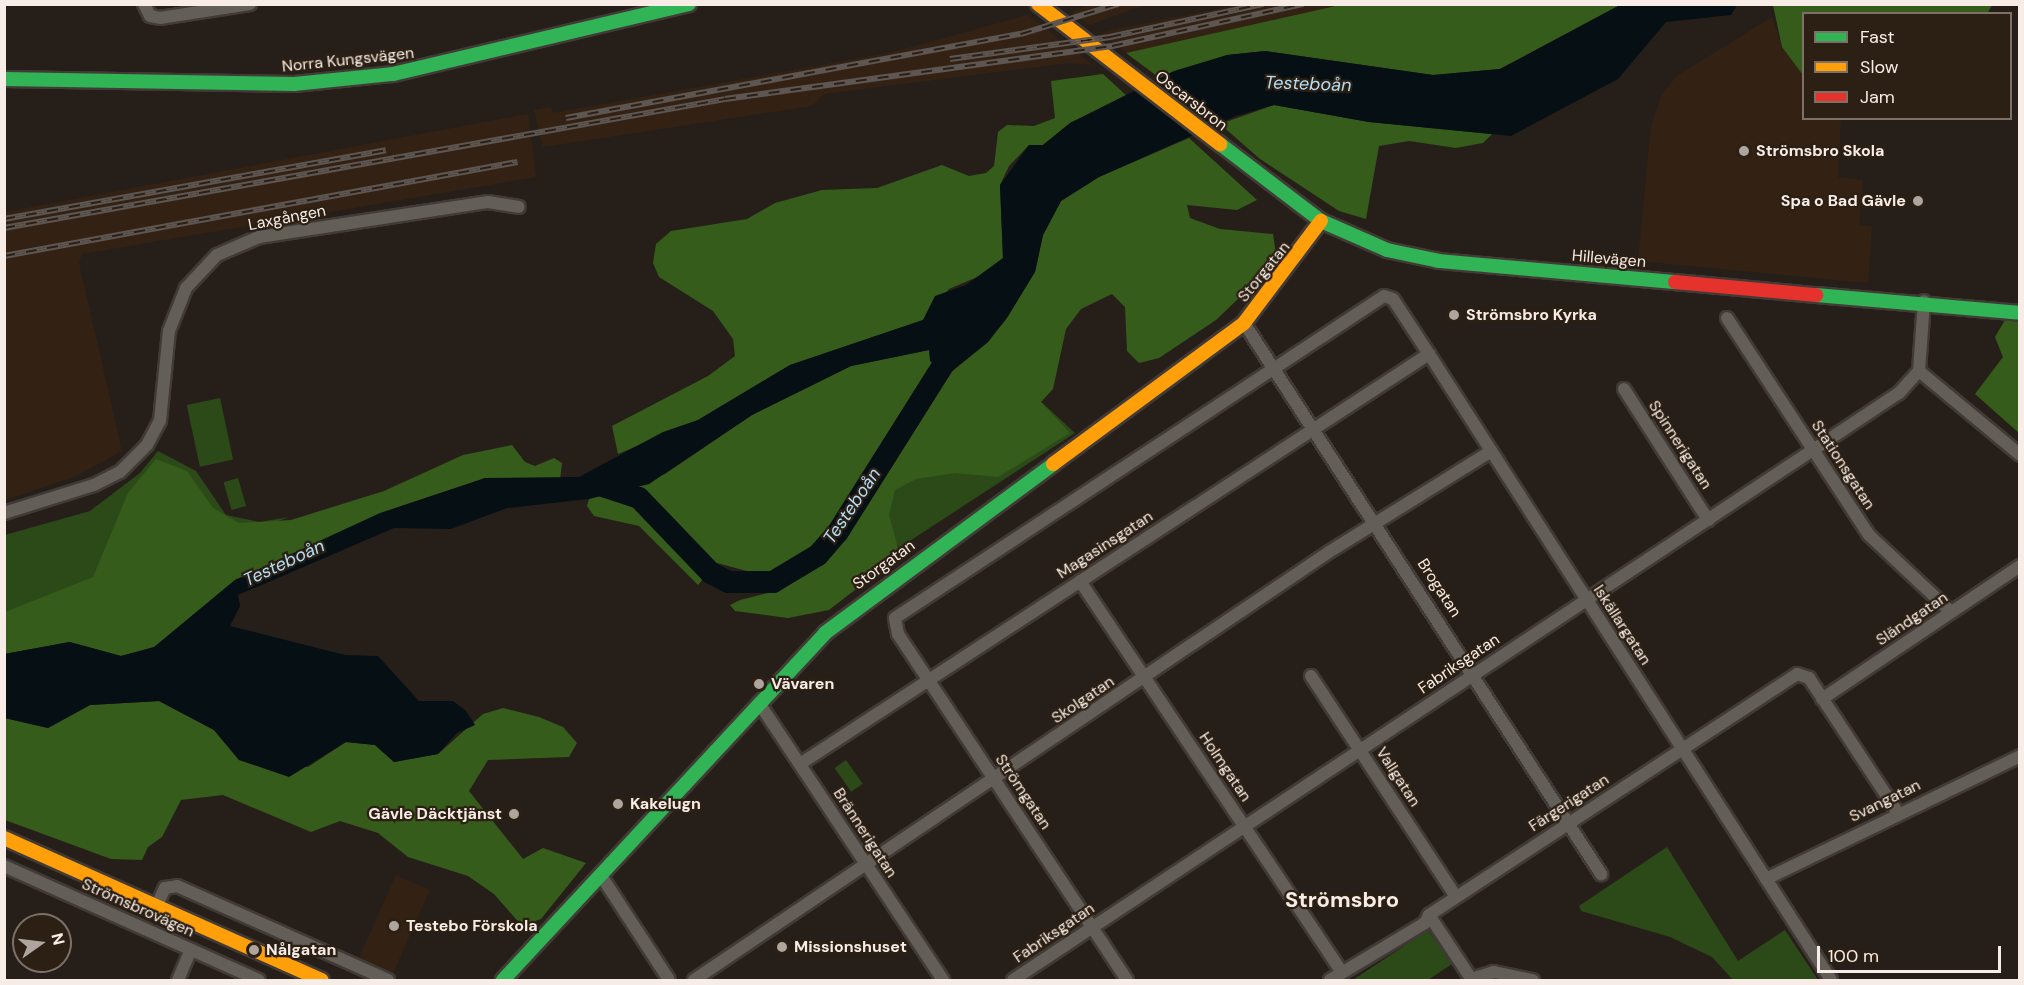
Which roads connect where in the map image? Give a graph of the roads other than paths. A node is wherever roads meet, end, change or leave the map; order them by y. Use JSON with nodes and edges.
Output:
{"nodes":[{"id":1,"x":144,"y":4,"type":"edge"},
{"id":2,"x":250,"y":4,"type":"edge"},
{"id":3,"x":689,"y":4,"type":"edge"},
{"id":4,"x":1038,"y":4,"type":"edge"},
{"id":5,"x":4,"y":79,"type":"edge"},
{"id":6,"x":1227,"y":150,"type":"joint"},
{"id":7,"x":519,"y":207,"type":"dead end"},
{"id":8,"x":1321,"y":222,"type":"junction"},
{"id":9,"x":1924,"y":301,"type":"junction"},
{"id":10,"x":2019,"y":313,"type":"edge"},
{"id":11,"x":1727,"y":318,"type":"dead end"},
{"id":12,"x":1244,"y":322,"type":"junction"},
{"id":13,"x":1429,"y":354,"type":"junction"},
{"id":14,"x":1276,"y":365,"type":"junction"},
{"id":15,"x":1919,"y":371,"type":"junction"},
{"id":16,"x":1624,"y":389,"type":"dead end"},
{"id":17,"x":1316,"y":428,"type":"junction"},
{"id":18,"x":1813,"y":450,"type":"junction"},
{"id":19,"x":1491,"y":451,"type":"junction"},
{"id":20,"x":2019,"y":454,"type":"edge"},
{"id":21,"x":4,"y":513,"type":"edge"},
{"id":22,"x":1708,"y":519,"type":"junction"},
{"id":23,"x":1378,"y":524,"type":"junction"},
{"id":24,"x":2019,"y":566,"type":"edge"},
{"id":25,"x":1080,"y":581,"type":"junction"},
{"id":26,"x":1587,"y":600,"type":"junction"},
{"id":27,"x":1952,"y":612,"type":"junction"},
{"id":28,"x":1474,"y":673,"type":"junction"},
{"id":29,"x":1311,"y":676,"type":"dead end"},
{"id":30,"x":1145,"y":679,"type":"junction"},
{"id":31,"x":928,"y":680,"type":"junction"},
{"id":32,"x":1822,"y":699,"type":"junction"},
{"id":33,"x":759,"y":704,"type":"junction"},
{"id":34,"x":1682,"y":748,"type":"junction"},
{"id":35,"x":1360,"y":750,"type":"junction"},
{"id":36,"x":2019,"y":756,"type":"edge"},
{"id":37,"x":800,"y":764,"type":"junction"},
{"id":38,"x":995,"y":779,"type":"junction"},
{"id":39,"x":1898,"y":813,"type":"junction"},
{"id":40,"x":1570,"y":823,"type":"junction"},
{"id":41,"x":1245,"y":826,"type":"junction"},
{"id":42,"x":4,"y":838,"type":"edge"},
{"id":43,"x":867,"y":865,"type":"junction"},
{"id":44,"x":4,"y":866,"type":"edge"},
{"id":45,"x":600,"y":874,"type":"junction"},
{"id":46,"x":1601,"y":874,"type":"dead end"},
{"id":47,"x":1766,"y":879,"type":"junction"},
{"id":48,"x":1456,"y":897,"type":"junction"},
{"id":49,"x":156,"y":907,"type":"junction"},
{"id":50,"x":1429,"y":915,"type":"junction"},
{"id":51,"x":1092,"y":927,"type":"junction"},
{"id":52,"x":191,"y":950,"type":"junction"},
{"id":53,"x":1342,"y":972,"type":"junction"},
{"id":54,"x":1471,"y":980,"type":"edge"},
{"id":55,"x":178,"y":981,"type":"edge"},
{"id":56,"x":259,"y":981,"type":"edge"},
{"id":57,"x":322,"y":981,"type":"edge"},
{"id":58,"x":388,"y":981,"type":"edge"},
{"id":59,"x":503,"y":981,"type":"edge"},
{"id":60,"x":669,"y":981,"type":"edge"},
{"id":61,"x":694,"y":981,"type":"edge"},
{"id":62,"x":943,"y":981,"type":"edge"},
{"id":63,"x":1013,"y":981,"type":"edge"},
{"id":64,"x":1127,"y":981,"type":"edge"},
{"id":65,"x":1330,"y":981,"type":"edge"},
{"id":66,"x":1533,"y":981,"type":"edge"},
{"id":67,"x":1831,"y":981,"type":"edge"}],
"edges":[{"from":1,"to":2,"type":"street"},
{"from":3,"to":5,"type":"street","name":"Norra Kungsvägen"},
{"from":4,"to":6,"type":"street","name":"Oscarsbron"},
{"from":6,"to":8,"type":"street","name":"Hillevägen"},
{"from":7,"to":21,"type":"street","name":"Laxgången"},
{"from":8,"to":9,"type":"street","name":"Hillevägen"},
{"from":8,"to":12,"type":"street","name":"Storgatan"},
{"from":9,"to":10,"type":"street","name":"Hillevägen"},
{"from":9,"to":15,"type":"street"},
{"from":11,"to":18,"type":"street","name":"Stationsgatan"},
{"from":12,"to":14,"type":"street","name":"Brogatan"},
{"from":12,"to":33,"type":"street","name":"Storgatan"},
{"from":13,"to":14,"type":"street","name":"Iskällargatan"},
{"from":13,"to":17,"type":"street","name":"Magasinsgatan"},
{"from":13,"to":19,"type":"street","name":"Iskällargatan"},
{"from":14,"to":17,"type":"street","name":"Brogatan"},
{"from":14,"to":31,"type":"street","name":"Strömgatan"},
{"from":15,"to":18,"type":"street","name":"Fabriksgatan"},
{"from":15,"to":20,"type":"street"},
{"from":16,"to":22,"type":"street","name":"Spinnerigatan"},
{"from":17,"to":23,"type":"street","name":"Brogatan"},
{"from":17,"to":25,"type":"street","name":"Magasinsgatan"},
{"from":18,"to":22,"type":"street","name":"Fabriksgatan"},
{"from":18,"to":27,"type":"street","name":"Stationsgatan"},
{"from":19,"to":23,"type":"street","name":"Skolgatan"},
{"from":19,"to":26,"type":"street","name":"Iskällargatan"},
{"from":22,"to":26,"type":"street","name":"Fabriksgatan"},
{"from":23,"to":28,"type":"street","name":"Brogatan"},
{"from":23,"to":30,"type":"street","name":"Skolgatan"},
{"from":24,"to":27,"type":"street","name":"Sländgatan"},
{"from":25,"to":30,"type":"street","name":"Holmgatan"},
{"from":25,"to":31,"type":"street","name":"Magasinsgatan"},
{"from":26,"to":28,"type":"street","name":"Fabriksgatan"},
{"from":26,"to":34,"type":"street","name":"Iskällargatan"},
{"from":27,"to":32,"type":"street","name":"Sländgatan"},
{"from":28,"to":35,"type":"street","name":"Fabriksgatan"},
{"from":28,"to":40,"type":"street","name":"Brogatan"},
{"from":29,"to":35,"type":"street","name":"Vallgatan"},
{"from":30,"to":38,"type":"street","name":"Skolgatan"},
{"from":30,"to":41,"type":"street","name":"Holmgatan"},
{"from":31,"to":37,"type":"street","name":"Magasinsgatan"},
{"from":31,"to":38,"type":"street","name":"Strömgatan"},
{"from":32,"to":34,"type":"street","name":"Färgerigatan"},
{"from":32,"to":39,"type":"street"},
{"from":33,"to":37,"type":"street","name":"Brännerigatan"},
{"from":33,"to":45,"type":"street","name":"Storgatan"},
{"from":34,"to":40,"type":"street","name":"Färgerigatan"},
{"from":34,"to":47,"type":"street","name":"Iskällargatan"},
{"from":35,"to":41,"type":"street","name":"Fabriksgatan"},
{"from":35,"to":48,"type":"street","name":"Vallgatan"},
{"from":36,"to":39,"type":"street","name":"Svangatan"},
{"from":37,"to":43,"type":"street","name":"Brännerigatan"},
{"from":38,"to":43,"type":"street","name":"Skolgatan"},
{"from":38,"to":51,"type":"street","name":"Strömgatan"},
{"from":39,"to":47,"type":"street","name":"Svangatan"},
{"from":40,"to":46,"type":"street","name":"Brogatan"},
{"from":40,"to":48,"type":"street","name":"Färgerigatan"},
{"from":41,"to":51,"type":"street","name":"Fabriksgatan"},
{"from":41,"to":53,"type":"street","name":"Holmgatan"},
{"from":42,"to":49,"type":"street","name":"Strömsbrovägen"},
{"from":43,"to":61,"type":"street","name":"Skolgatan"},
{"from":43,"to":62,"type":"street","name":"Brännerigatan"},
{"from":44,"to":52,"type":"street","name":"Strömsbrovägen"},
{"from":45,"to":59,"type":"street","name":"Storgatan"},
{"from":45,"to":60,"type":"street"},
{"from":47,"to":67,"type":"street","name":"Iskällargatan"},
{"from":48,"to":50,"type":"street","name":"Färgerigatan"},
{"from":49,"to":57,"type":"street","name":"Strömsbrovägen"},
{"from":49,"to":58,"type":"street","name":"Strömsbrovägen"},
{"from":50,"to":53,"type":"street","name":"Färgerigatan"},
{"from":50,"to":54,"type":"street"},
{"from":51,"to":63,"type":"street","name":"Fabriksgatan"},
{"from":51,"to":64,"type":"street","name":"Strömgatan"},
{"from":52,"to":55,"type":"street"},
{"from":52,"to":56,"type":"street","name":"Strömsbrovägen"},
{"from":53,"to":65,"type":"street","name":"Färgerigatan"},
{"from":54,"to":66,"type":"street"}]}
